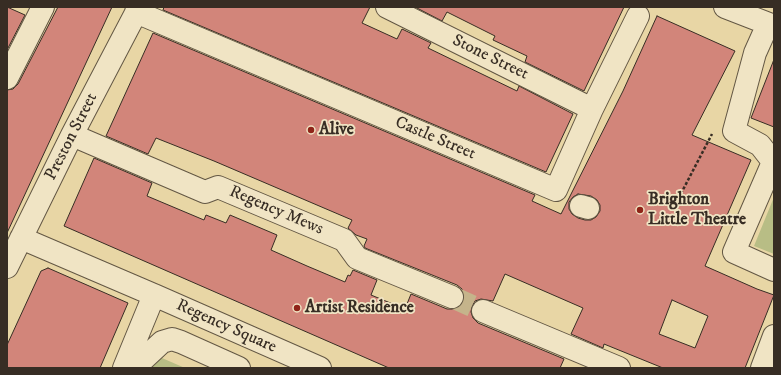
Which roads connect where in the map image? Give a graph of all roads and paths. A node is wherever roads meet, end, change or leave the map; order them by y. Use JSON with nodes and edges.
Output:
{"nodes":[{"id":1,"x":43,"y":7,"type":"edge"},
{"id":2,"x":387,"y":7,"type":"edge"},
{"id":3,"x":725,"y":7,"type":"edge"},
{"id":4,"x":138,"y":9,"type":"edge"},
{"id":5,"x":638,"y":16,"type":"dead end"},
{"id":6,"x":771,"y":25,"type":"edge"},
{"id":7,"x":7,"y":78,"type":"edge"},
{"id":8,"x":592,"y":109,"type":"junction"},
{"id":9,"x":734,"y":130,"type":"junction"},
{"id":10,"x":72,"y":135,"type":"junction"},
{"id":11,"x":774,"y":163,"type":"edge"},
{"id":12,"x":674,"y":207,"type":"dead end"},
{"id":13,"x":21,"y":238,"type":"junction"},
{"id":14,"x":7,"y":267,"type":"edge"},
{"id":15,"x":774,"y":270,"type":"edge"},
{"id":16,"x":154,"y":295,"type":"junction"},
{"id":17,"x":452,"y":297,"type":"tunnel mouth"},
{"id":18,"x":483,"y":311,"type":"tunnel mouth"},
{"id":19,"x":774,"y":336,"type":"edge"},
{"id":20,"x":124,"y":368,"type":"edge"},
{"id":21,"x":134,"y":368,"type":"edge"},
{"id":22,"x":239,"y":368,"type":"edge"},
{"id":23,"x":320,"y":368,"type":"edge"},
{"id":24,"x":619,"y":368,"type":"edge"},
{"id":25,"x":762,"y":368,"type":"edge"}],
"edges":[{"from":1,"to":7,"type":"street"},
{"from":2,"to":8,"type":"street","name":"Stone Street"},
{"from":3,"to":6,"type":"street"},
{"from":4,"to":8,"type":"street","name":"Castle Street"},
{"from":4,"to":10,"type":"street","name":"Preston Street"},
{"from":5,"to":8,"type":"street","name":"Castle Street"},
{"from":6,"to":9,"type":"street"},
{"from":9,"to":11,"type":"street"},
{"from":9,"to":12,"type":"path"},
{"from":10,"to":13,"type":"street","name":"Preston Street"},
{"from":10,"to":17,"type":"street","name":"Regency Mews"},
{"from":11,"to":15,"type":"street"},
{"from":13,"to":14,"type":"street","name":"Preston Street"},
{"from":13,"to":16,"type":"street","name":"Regency Square"},
{"from":16,"to":20,"type":"street","name":"Regency Square"},
{"from":16,"to":23,"type":"street","name":"Regency Square"},
{"from":18,"to":24,"type":"street"},
{"from":19,"to":25,"type":"street"},
{"from":21,"to":22,"type":"street"}]}
